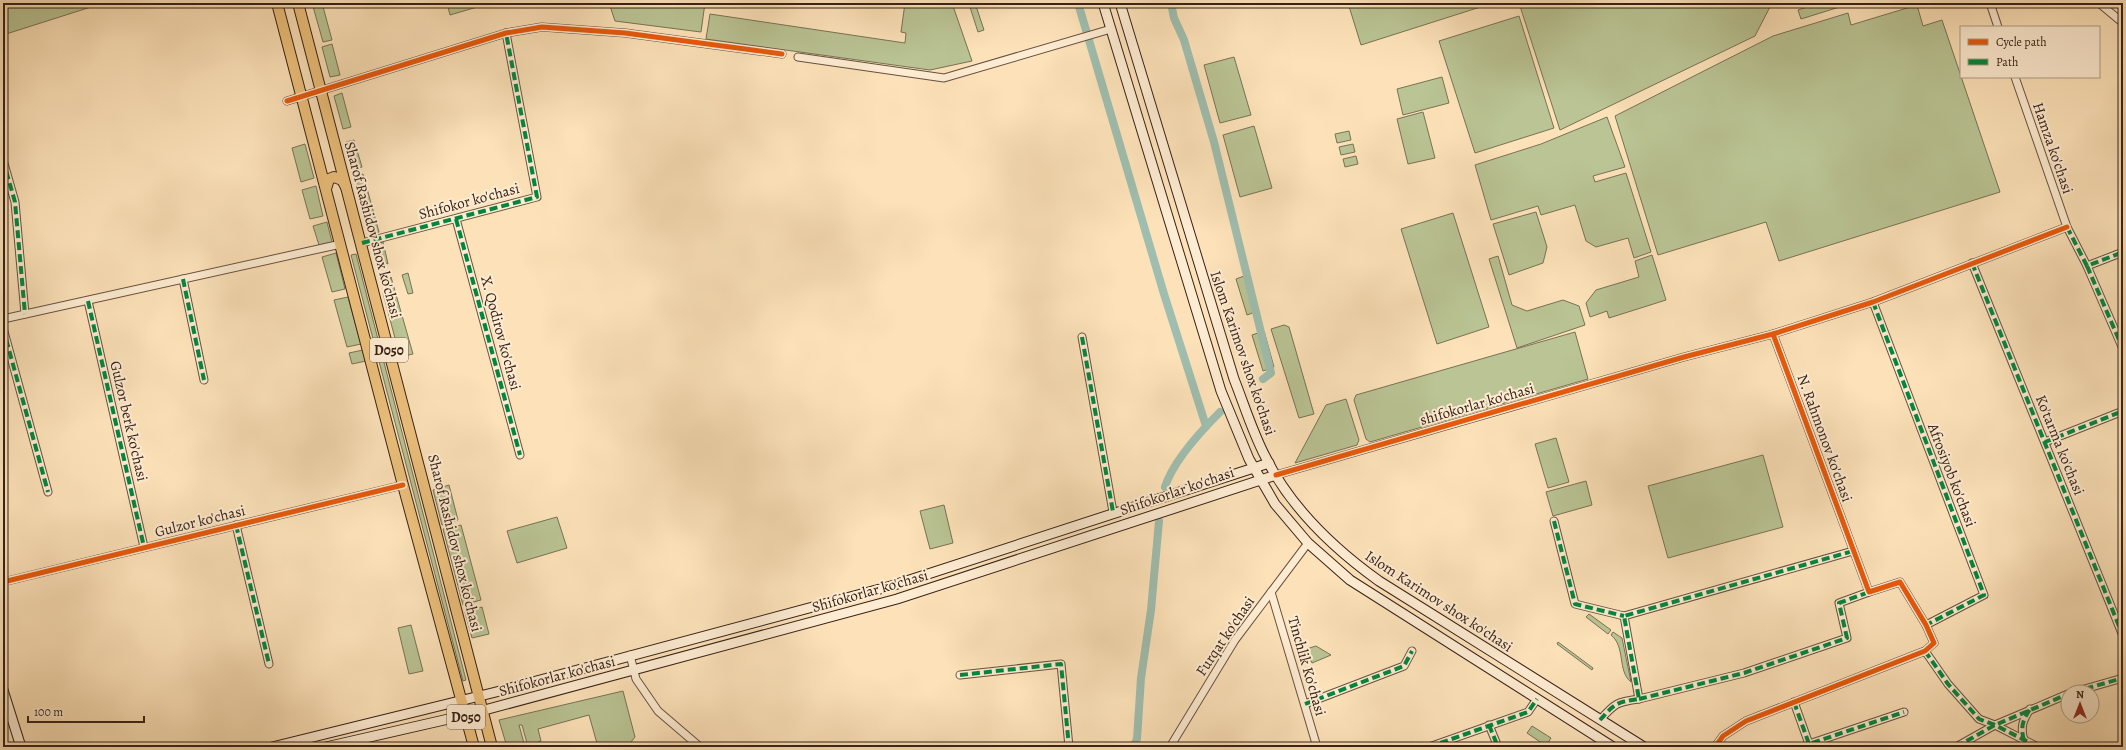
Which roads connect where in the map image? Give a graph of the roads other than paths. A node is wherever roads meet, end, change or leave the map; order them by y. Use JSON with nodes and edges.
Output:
{"nodes":[{"id":1,"x":277,"y":3,"type":"edge"},
{"id":2,"x":298,"y":3,"type":"edge"},
{"id":3,"x":1104,"y":3,"type":"edge"},
{"id":4,"x":1120,"y":3,"type":"edge"},
{"id":5,"x":1990,"y":3,"type":"edge"},
{"id":6,"x":2099,"y":3,"type":"edge"},
{"id":7,"x":2123,"y":23,"type":"edge"},
{"id":8,"x":1998,"y":26,"type":"edge"},
{"id":9,"x":1112,"y":29,"type":"junction"},
{"id":10,"x":506,"y":33,"type":"junction"},
{"id":11,"x":782,"y":54,"type":"dead end"},
{"id":12,"x":798,"y":57,"type":"dead end"},
{"id":13,"x":2015,"y":78,"type":"edge"},
{"id":14,"x":321,"y":91,"type":"junction"},
{"id":15,"x":302,"y":97,"type":"junction"},
{"id":16,"x":287,"y":101,"type":"dead end"},
{"id":17,"x":3,"y":160,"type":"edge"},
{"id":18,"x":326,"y":189,"type":"junction"},
{"id":19,"x":347,"y":189,"type":"junction"},
{"id":20,"x":456,"y":218,"type":"junction"},
{"id":21,"x":2067,"y":227,"type":"junction"},
{"id":22,"x":362,"y":243,"type":"junction"},
{"id":23,"x":341,"y":244,"type":"junction"},
{"id":24,"x":2123,"y":252,"type":"edge"},
{"id":25,"x":1972,"y":263,"type":"junction"},
{"id":26,"x":2087,"y":266,"type":"junction"},
{"id":27,"x":183,"y":279,"type":"junction"},
{"id":28,"x":88,"y":300,"type":"junction"},
{"id":29,"x":1872,"y":302,"type":"junction"},
{"id":30,"x":25,"y":314,"type":"junction"},
{"id":31,"x":3,"y":319,"type":"edge"},
{"id":32,"x":3,"y":328,"type":"edge"},
{"id":33,"x":1774,"y":334,"type":"junction"},
{"id":34,"x":1082,"y":337,"type":"dead end"},
{"id":35,"x":2123,"y":349,"type":"edge"},
{"id":36,"x":204,"y":380,"type":"dead end"},
{"id":37,"x":2123,"y":411,"type":"edge"},
{"id":38,"x":2045,"y":442,"type":"junction"},
{"id":39,"x":520,"y":455,"type":"dead end"},
{"id":40,"x":1269,"y":463,"type":"junction"},
{"id":41,"x":1254,"y":468,"type":"junction"},
{"id":42,"x":1276,"y":475,"type":"junction"},
{"id":43,"x":1260,"y":479,"type":"junction"},
{"id":44,"x":403,"y":484,"type":"junction"},
{"id":45,"x":48,"y":492,"type":"dead end"},
{"id":46,"x":1113,"y":512,"type":"junction"},
{"id":47,"x":1554,"y":521,"type":"dead end"},
{"id":48,"x":236,"y":525,"type":"junction"},
{"id":49,"x":1308,"y":543,"type":"junction"},
{"id":50,"x":144,"y":547,"type":"junction"},
{"id":51,"x":1853,"y":551,"type":"junction"},
{"id":52,"x":3,"y":582,"type":"edge"},
{"id":53,"x":1271,"y":592,"type":"junction"},
{"id":54,"x":1869,"y":592,"type":"junction"},
{"id":55,"x":1624,"y":616,"type":"junction"},
{"id":56,"x":1926,"y":625,"type":"junction"},
{"id":57,"x":2123,"y":636,"type":"edge"},
{"id":58,"x":1412,"y":651,"type":"dead end"},
{"id":59,"x":1925,"y":651,"type":"junction"},
{"id":60,"x":630,"y":655,"type":"junction"},
{"id":61,"x":269,"y":664,"type":"dead end"},
{"id":62,"x":634,"y":669,"type":"junction"},
{"id":63,"x":960,"y":675,"type":"dead end"},
{"id":64,"x":2123,"y":678,"type":"edge"},
{"id":65,"x":2100,"y":685,"type":"edge"},
{"id":66,"x":3,"y":690,"type":"edge"},
{"id":67,"x":479,"y":697,"type":"junction"},
{"id":68,"x":2060,"y":697,"type":"edge"},
{"id":69,"x":1537,"y":699,"type":"junction"},
{"id":70,"x":1639,"y":699,"type":"junction"},
{"id":71,"x":462,"y":701,"type":"junction"},
{"id":72,"x":1794,"y":702,"type":"junction"},
{"id":73,"x":1305,"y":704,"type":"junction"},
{"id":74,"x":2030,"y":709,"type":"junction"},
{"id":75,"x":483,"y":711,"type":"junction"},
{"id":76,"x":1904,"y":712,"type":"dead end"},
{"id":77,"x":466,"y":715,"type":"junction"},
{"id":78,"x":1600,"y":720,"type":"junction"},
{"id":79,"x":1489,"y":725,"type":"junction"},
{"id":80,"x":1995,"y":725,"type":"junction"},
{"id":81,"x":2024,"y":740,"type":"junction"},
{"id":82,"x":21,"y":747,"type":"edge"},
{"id":83,"x":272,"y":747,"type":"edge"},
{"id":84,"x":326,"y":747,"type":"edge"},
{"id":85,"x":474,"y":747,"type":"edge"},
{"id":86,"x":492,"y":747,"type":"edge"},
{"id":87,"x":700,"y":747,"type":"edge"},
{"id":88,"x":1059,"y":747,"type":"edge"},
{"id":89,"x":1069,"y":747,"type":"edge"},
{"id":90,"x":1170,"y":747,"type":"edge"},
{"id":91,"x":1317,"y":747,"type":"edge"},
{"id":92,"x":1429,"y":747,"type":"edge"},
{"id":93,"x":1498,"y":747,"type":"edge"},
{"id":94,"x":1613,"y":747,"type":"edge"},
{"id":95,"x":1644,"y":747,"type":"edge"},
{"id":96,"x":1715,"y":747,"type":"edge"},
{"id":97,"x":1956,"y":747,"type":"edge"},
{"id":98,"x":2038,"y":747,"type":"edge"}],
"edges":[{"from":1,"to":15,"type":"main road","number":"D050"},
{"from":2,"to":14,"type":"main road","name":"Sharof Rashidov shox ko'chasi","number":"D050"},
{"from":3,"to":9,"type":"main road","name":"Islom Karimov shox ko'chasi"},
{"from":4,"to":40,"type":"main road","name":"Islom Karimov shox ko'chasi"},
{"from":5,"to":8,"type":"street"},
{"from":6,"to":7,"type":"street"},
{"from":9,"to":12,"type":"street"},
{"from":9,"to":41,"type":"main road","name":"Islom Karimov shox ko'chasi"},
{"from":10,"to":11,"type":"street"},
{"from":10,"to":14,"type":"street"},
{"from":10,"to":20,"type":"street","name":"Shifokor ko'chasi"},
{"from":13,"to":21,"type":"street","name":"Hamza ko'chasi"},
{"from":14,"to":15,"type":"street"},
{"from":14,"to":19,"type":"main road","name":"Sharof Rashidov shox ko'chasi","number":"D050"},
{"from":15,"to":16,"type":"street"},
{"from":15,"to":18,"type":"main road","number":"D050"},
{"from":17,"to":30,"type":"street"},
{"from":18,"to":19,"type":"main road"},
{"from":18,"to":23,"type":"main road","number":"D050"},
{"from":19,"to":22,"type":"main road","name":"Sharof Rashidov shox ko'chasi","number":"D050"},
{"from":20,"to":22,"type":"street","name":"Shifokor ko'chasi"},
{"from":20,"to":39,"type":"street","name":"X. Qodirov ko'chasi"},
{"from":21,"to":25,"type":"street","name":"shifokorlar ko'chasi"},
{"from":21,"to":26,"type":"street","name":"Hamza ko'chasi"},
{"from":22,"to":67,"type":"main road","name":"Sharof Rashidov shox ko'chasi","number":"D050"},
{"from":23,"to":27,"type":"street"},
{"from":23,"to":44,"type":"main road","number":"D050"},
{"from":24,"to":26,"type":"street"},
{"from":25,"to":29,"type":"street","name":"shifokorlar ko'chasi"},
{"from":25,"to":38,"type":"street","name":"Ko'tarma ko'chasi"},
{"from":26,"to":35,"type":"street","name":"Hamza ko'chasi"},
{"from":27,"to":28,"type":"street"},
{"from":27,"to":36,"type":"street"},
{"from":28,"to":30,"type":"street"},
{"from":28,"to":50,"type":"street","name":"Gulzor berk ko'chasi"},
{"from":29,"to":33,"type":"street","name":"shifokorlar ko'chasi"},
{"from":29,"to":56,"type":"street","name":"Afrosiyob ko'chasi"},
{"from":30,"to":31,"type":"street"},
{"from":32,"to":45,"type":"street"},
{"from":33,"to":42,"type":"street","name":"shifokorlar ko'chasi"},
{"from":33,"to":51,"type":"street","name":"N. Rahmonov ko'chasi"},
{"from":34,"to":46,"type":"street"},
{"from":37,"to":38,"type":"street"},
{"from":38,"to":57,"type":"street","name":"Ko'tarma ko'chasi"},
{"from":40,"to":41,"type":"main road","name":"Shifokorlar ko'chasi"},
{"from":40,"to":42,"type":"main road","name":"Islom Karimov shox ko'chasi"},
{"from":41,"to":43,"type":"main road","name":"Islom Karimov shox ko'chasi"},
{"from":41,"to":46,"type":"main road","name":"Shifokorlar ko'chasi"},
{"from":42,"to":43,"type":"main road","name":"Shifokorlar ko'chasi"},
{"from":42,"to":78,"type":"main road","name":"Islom Karimov shox ko'chasi"},
{"from":43,"to":49,"type":"main road","name":"Islom Karimov shox ko'chasi"},
{"from":43,"to":62,"type":"main road","name":"Shifokorlar ko'chasi"},
{"from":44,"to":48,"type":"street","name":"Gulzor ko'chasi"},
{"from":44,"to":71,"type":"main road","number":"D050"},
{"from":46,"to":60,"type":"main road","name":"Shifokorlar ko'chasi"},
{"from":47,"to":55,"type":"street"},
{"from":48,"to":50,"type":"street","name":"Gulzor ko'chasi"},
{"from":48,"to":61,"type":"street"},
{"from":49,"to":53,"type":"street","name":"Furqat ko'chasi"},
{"from":49,"to":69,"type":"main road","name":"Islom Karimov shox ko'chasi"},
{"from":50,"to":52,"type":"street","name":"Gulzor ko'chasi"},
{"from":51,"to":54,"type":"street","name":"N. Rahmonov ko'chasi"},
{"from":51,"to":55,"type":"street"},
{"from":53,"to":73,"type":"street","name":"Tinchlik Ko'chasi"},
{"from":53,"to":90,"type":"street","name":"Furqat ko'chasi"},
{"from":54,"to":56,"type":"street"},
{"from":54,"to":70,"type":"street"},
{"from":55,"to":70,"type":"street"},
{"from":56,"to":59,"type":"street"},
{"from":58,"to":73,"type":"street"},
{"from":59,"to":72,"type":"street"},
{"from":59,"to":80,"type":"street"},
{"from":60,"to":62,"type":"street"},
{"from":60,"to":67,"type":"main road","name":"Shifokorlar ko'chasi"},
{"from":62,"to":75,"type":"main road","name":"Shifokorlar ko'chasi"},
{"from":62,"to":87,"type":"street"},
{"from":63,"to":89,"type":"street"},
{"from":64,"to":65,"type":"street"},
{"from":66,"to":82,"type":"main road"},
{"from":67,"to":71,"type":"main road","name":"Shifokorlar ko'chasi"},
{"from":67,"to":75,"type":"main road","number":"D050"},
{"from":68,"to":74,"type":"street"},
{"from":69,"to":79,"type":"street"},
{"from":69,"to":94,"type":"main road","name":"Islom Karimov shox ko'chasi"},
{"from":70,"to":78,"type":"street"},
{"from":71,"to":77,"type":"main road","number":"D050"},
{"from":71,"to":83,"type":"main road","name":"Shifokorlar ko'chasi"},
{"from":72,"to":76,"type":"street"},
{"from":72,"to":96,"type":"street"},
{"from":73,"to":91,"type":"street","name":"Tinchlik Ko'chasi"},
{"from":74,"to":80,"type":"street"},
{"from":74,"to":81,"type":"street"},
{"from":75,"to":77,"type":"main road","name":"Shifokorlar ko'chasi"},
{"from":75,"to":86,"type":"main road","number":"D050"},
{"from":77,"to":84,"type":"main road","name":"Shifokorlar ko'chasi"},
{"from":77,"to":85,"type":"main road","number":"D050"},
{"from":78,"to":95,"type":"main road","name":"Islom Karimov shox ko'chasi"},
{"from":79,"to":92,"type":"street"},
{"from":79,"to":93,"type":"street"},
{"from":80,"to":81,"type":"street"},
{"from":80,"to":97,"type":"street"},
{"from":81,"to":98,"type":"street"},
{"from":88,"to":89,"type":"street"}]}
